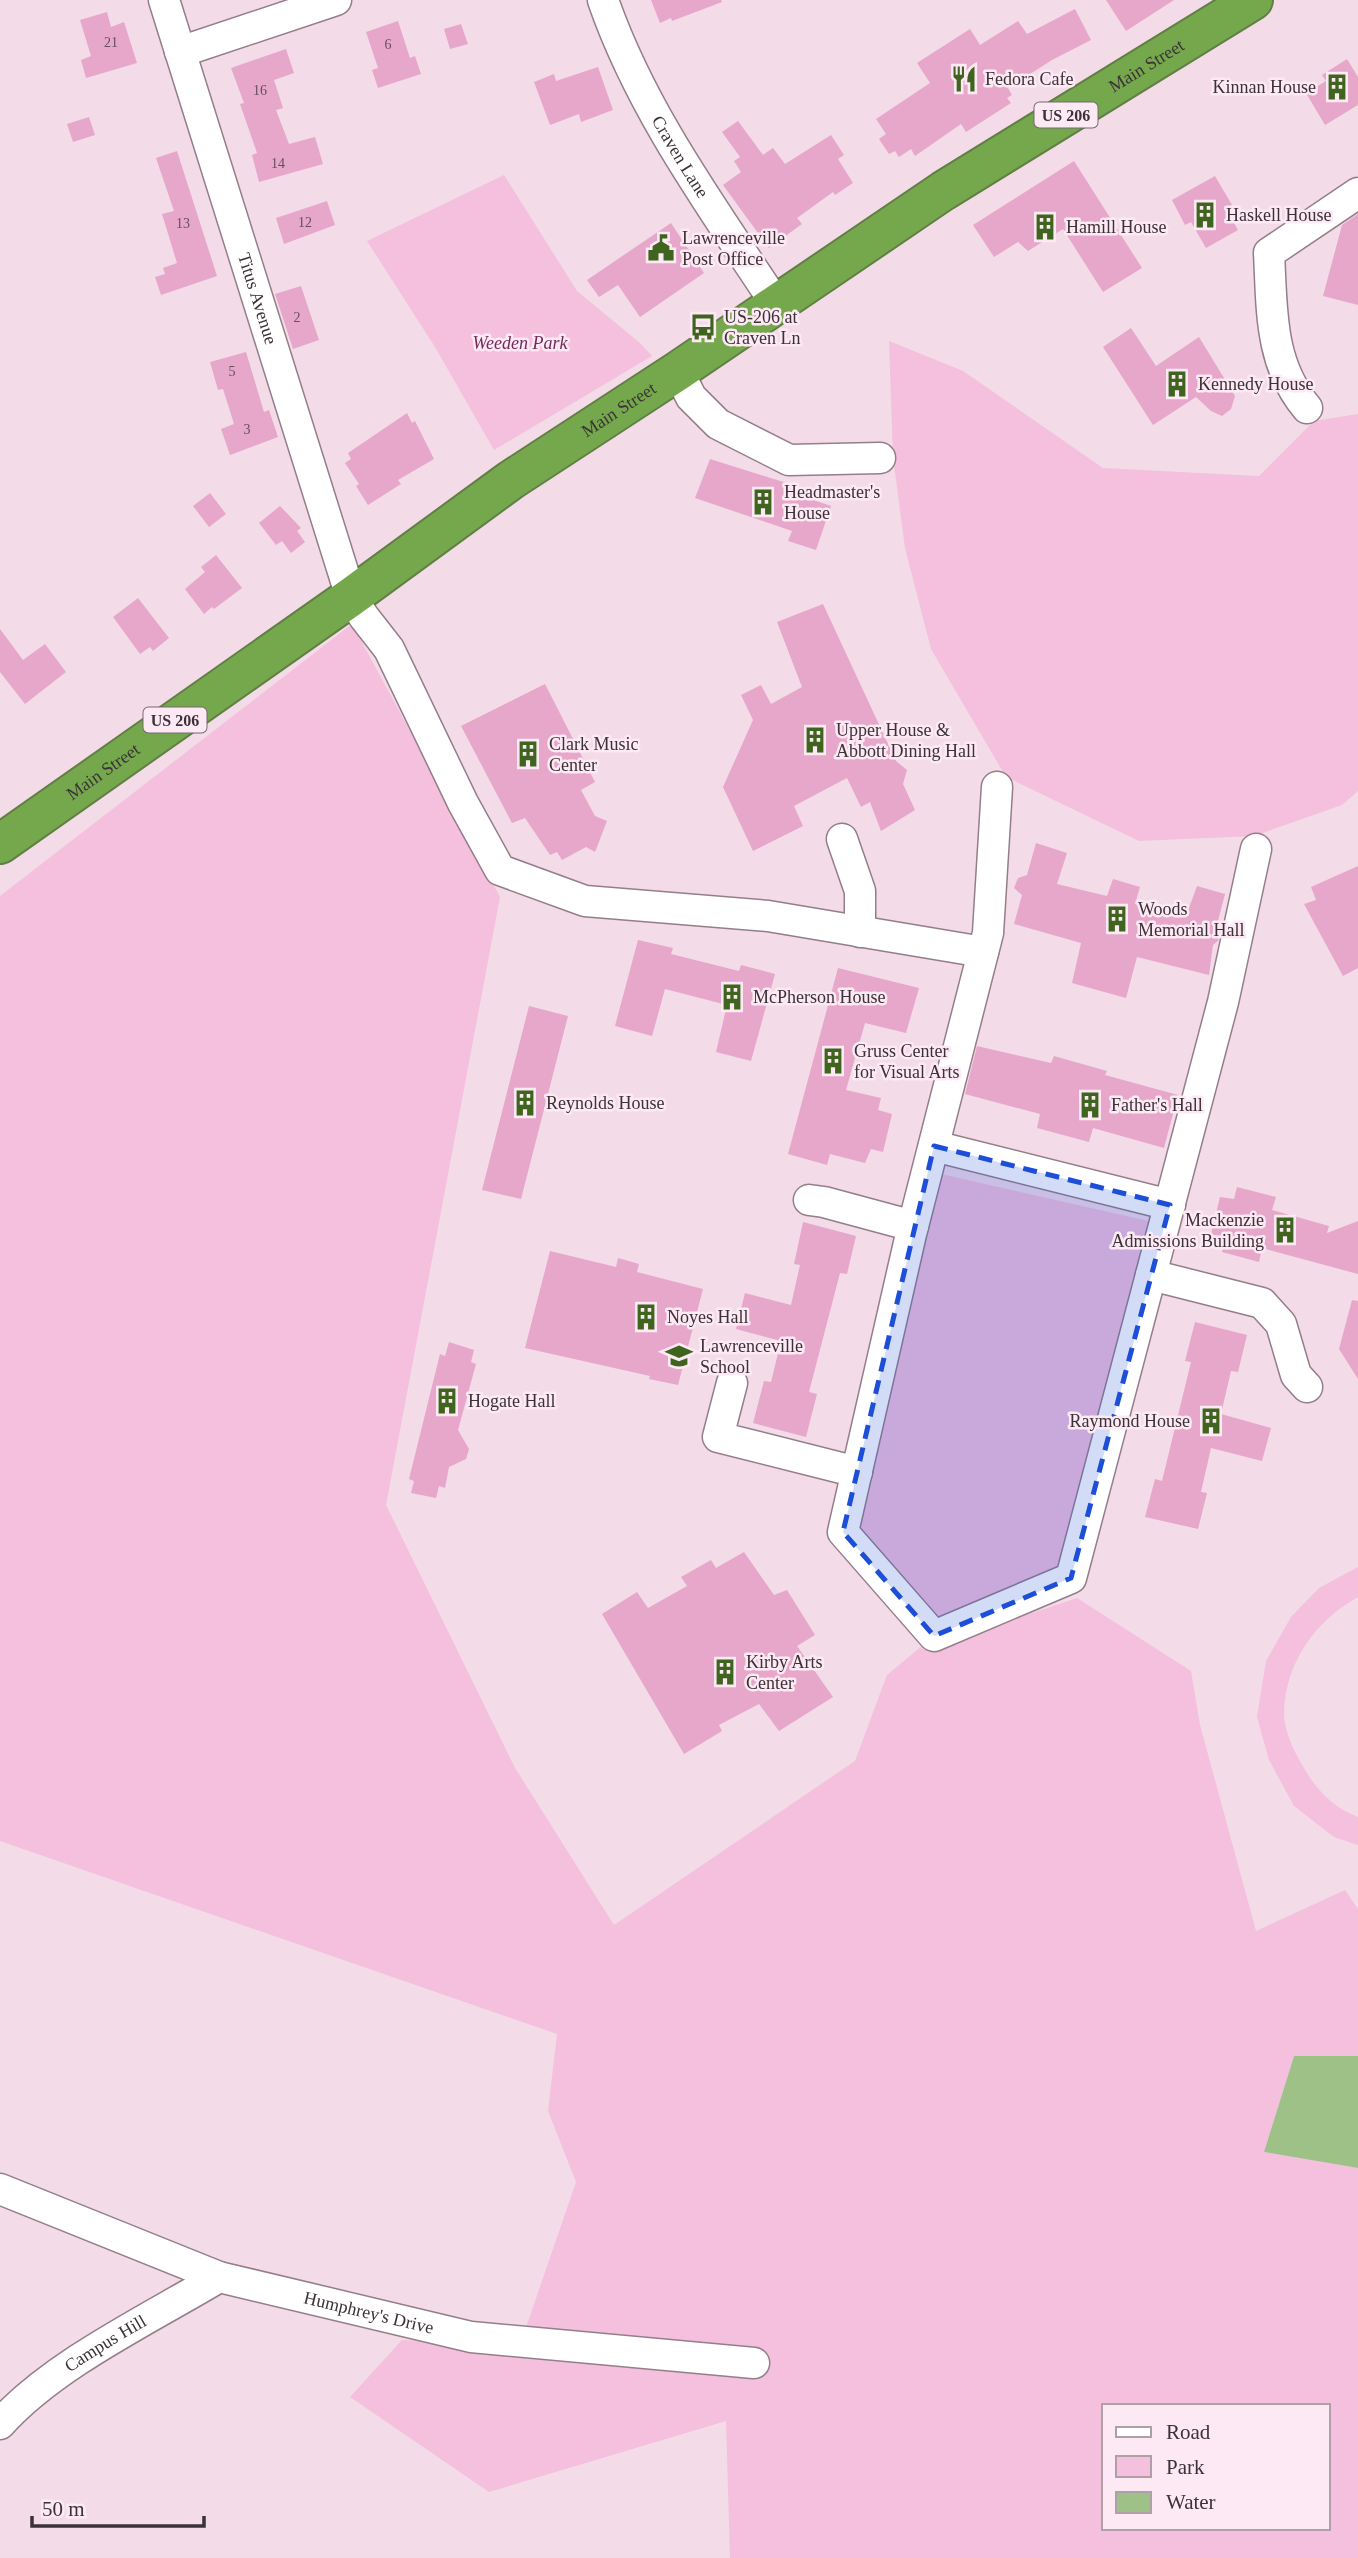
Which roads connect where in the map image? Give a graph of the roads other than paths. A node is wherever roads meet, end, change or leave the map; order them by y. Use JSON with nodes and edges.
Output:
{"nodes":[{"id":1,"x":164,"y":0,"type":"edge"},
{"id":2,"x":337,"y":0,"type":"edge"},
{"id":3,"x":603,"y":0,"type":"edge"},
{"id":4,"x":1253,"y":0,"type":"edge"},
{"id":5,"x":180,"y":52,"type":"junction"},
{"id":6,"x":1358,"y":193,"type":"edge"},
{"id":7,"x":776,"y":304,"type":"junction"},
{"id":8,"x":678,"y":372,"type":"junction"},
{"id":9,"x":1307,"y":408,"type":"dead end"},
{"id":10,"x":880,"y":458,"type":"dead end"},
{"id":11,"x":351,"y":597,"type":"junction"},
{"id":12,"x":997,"y":787,"type":"dead end"},
{"id":13,"x":842,"y":839,"type":"dead end"},
{"id":14,"x":0,"y":844,"type":"edge"},
{"id":15,"x":1256,"y":849,"type":"dead end"},
{"id":16,"x":860,"y":932,"type":"junction"},
{"id":17,"x":983,"y":952,"type":"junction"},
{"id":18,"x":934,"y":1146,"type":"junction"},
{"id":19,"x":808,"y":1200,"type":"dead end"},
{"id":20,"x":1170,"y":1205,"type":"junction"},
{"id":21,"x":913,"y":1226,"type":"junction"},
{"id":22,"x":1151,"y":1275,"type":"junction"},
{"id":23,"x":732,"y":1383,"type":"dead end"},
{"id":24,"x":1307,"y":1387,"type":"dead end"},
{"id":25,"x":857,"y":1472,"type":"junction"},
{"id":26,"x":0,"y":2189,"type":"edge"},
{"id":27,"x":219,"y":2277,"type":"junction"},
{"id":28,"x":754,"y":2363,"type":"dead end"},
{"id":29,"x":0,"y":2424,"type":"edge"}],
"edges":[{"from":1,"to":5,"type":"street","name":"Titus Avenue"},
{"from":2,"to":5,"type":"street"},
{"from":3,"to":7,"type":"street","name":"Craven Lane"},
{"from":4,"to":7,"type":"highway","name":"Main Street","number":"US 206"},
{"from":5,"to":11,"type":"street","name":"Titus Avenue"},
{"from":6,"to":9,"type":"street"},
{"from":7,"to":8,"type":"highway","name":"Main Street","number":"US 206"},
{"from":8,"to":10,"type":"street"},
{"from":8,"to":11,"type":"highway","name":"Main Street","number":"US 206"},
{"from":11,"to":14,"type":"highway","name":"Main Street","number":"US 206"},
{"from":11,"to":16,"type":"street","name":"Titus Avenue"},
{"from":12,"to":17,"type":"street"},
{"from":13,"to":16,"type":"street"},
{"from":15,"to":20,"type":"street"},
{"from":16,"to":17,"type":"street","name":"Titus Avenue"},
{"from":17,"to":18,"type":"street"},
{"from":18,"to":20,"type":"street"},
{"from":18,"to":21,"type":"street"},
{"from":19,"to":21,"type":"street"},
{"from":20,"to":22,"type":"street"},
{"from":21,"to":25,"type":"street"},
{"from":22,"to":24,"type":"street"},
{"from":22,"to":25,"type":"street"},
{"from":23,"to":25,"type":"street"},
{"from":26,"to":27,"type":"street","name":"Humphrey's Drive"},
{"from":27,"to":28,"type":"street","name":"Humphrey's Drive"},
{"from":27,"to":29,"type":"street","name":"Campus Hill"}]}
